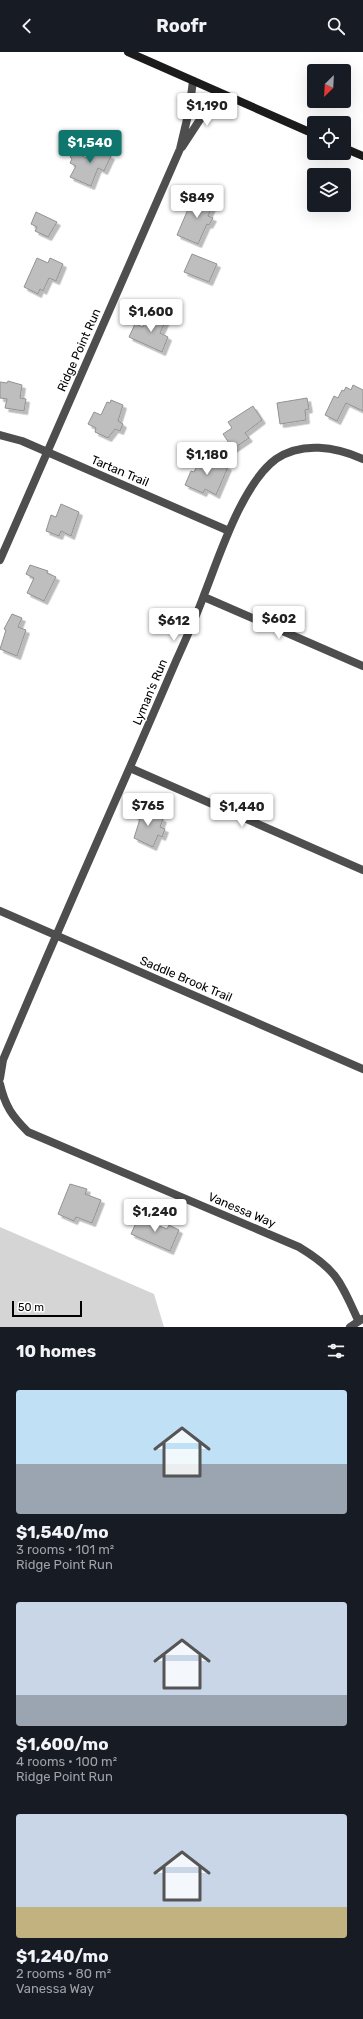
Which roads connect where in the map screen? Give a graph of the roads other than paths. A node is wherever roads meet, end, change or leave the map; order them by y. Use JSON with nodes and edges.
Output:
{"nodes":[{"id":1,"x":128,"y":52,"type":"edge"},
{"id":2,"x":193,"y":81,"type":"junction"},
{"id":3,"x":218,"y":92,"type":"junction"},
{"id":4,"x":307,"y":131,"type":"edge"},
{"id":5,"x":180,"y":149,"type":"junction"},
{"id":6,"x":351,"y":151,"type":"edge"},
{"id":7,"x":363,"y":156,"type":"edge"},
{"id":8,"x":0,"y":435,"type":"edge"},
{"id":9,"x":48,"y":453,"type":"junction"},
{"id":10,"x":363,"y":459,"type":"edge"},
{"id":11,"x":229,"y":531,"type":"junction"},
{"id":12,"x":0,"y":560,"type":"edge"},
{"id":13,"x":204,"y":597,"type":"junction"},
{"id":14,"x":363,"y":666,"type":"edge"},
{"id":15,"x":130,"y":768,"type":"junction"},
{"id":16,"x":363,"y":870,"type":"edge"},
{"id":17,"x":0,"y":911,"type":"edge"},
{"id":18,"x":55,"y":936,"type":"junction"},
{"id":19,"x":363,"y":1069,"type":"edge"},
{"id":20,"x":0,"y":1078,"type":"edge"},
{"id":21,"x":0,"y":1084,"type":"edge"},
{"id":22,"x":361,"y":1320,"type":"edge"},
{"id":23,"x":350,"y":1327,"type":"edge"}],
"edges":[{"from":1,"to":2,"type":"street"},
{"from":2,"to":3,"type":"street"},
{"from":2,"to":5,"type":"street","name":"Ridge Point Run"},
{"from":3,"to":4,"type":"street"},
{"from":3,"to":5,"type":"street","name":"Ridge Point Run"},
{"from":5,"to":9,"type":"street","name":"Ridge Point Run"},
{"from":6,"to":7,"type":"street"},
{"from":8,"to":9,"type":"street","name":"Tartan Trail"},
{"from":9,"to":11,"type":"street","name":"Tartan Trail"},
{"from":9,"to":12,"type":"street","name":"Ridge Point Run"},
{"from":10,"to":11,"type":"street","name":"Lyman's Run"},
{"from":11,"to":13,"type":"street","name":"Lyman's Run"},
{"from":13,"to":14,"type":"street"},
{"from":13,"to":15,"type":"street","name":"Lyman's Run"},
{"from":15,"to":16,"type":"street"},
{"from":15,"to":18,"type":"street","name":"Lyman's Run"},
{"from":17,"to":18,"type":"street","name":"Saddle Brook Trail"},
{"from":18,"to":19,"type":"street","name":"Saddle Brook Trail"},
{"from":18,"to":20,"type":"street"},
{"from":21,"to":22,"type":"street","name":"Vanessa Way"},
{"from":22,"to":23,"type":"street"}]}
